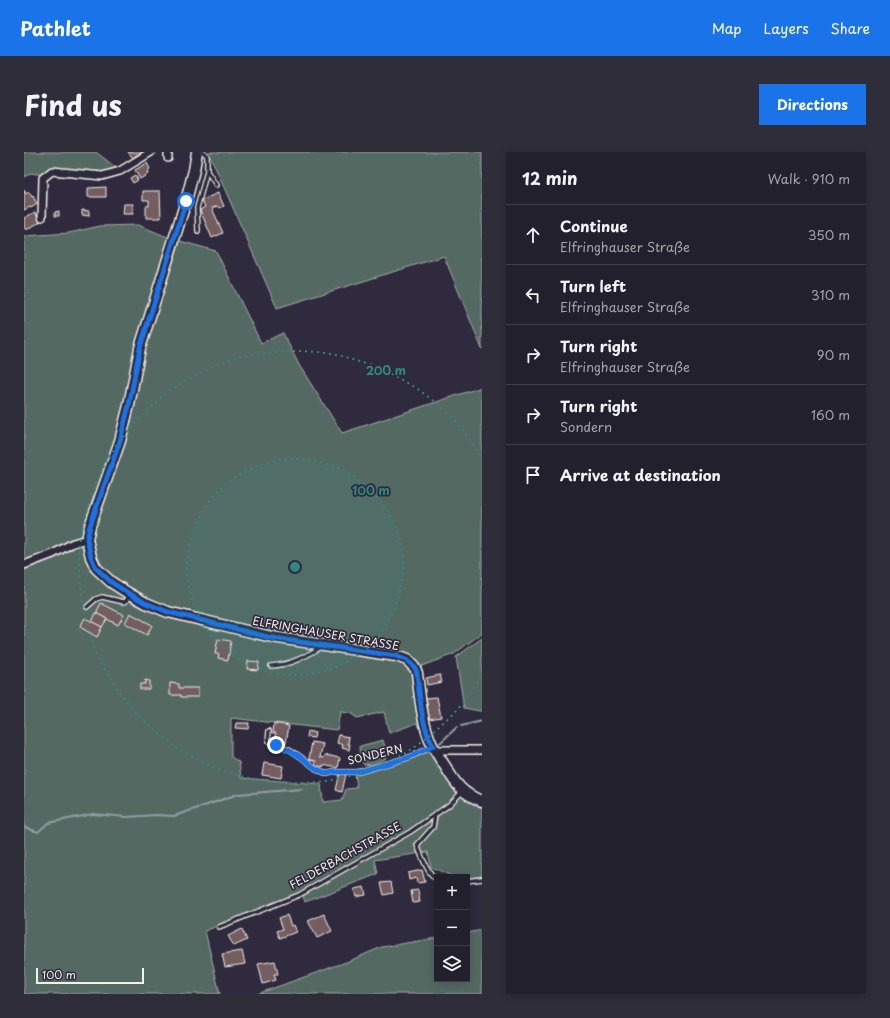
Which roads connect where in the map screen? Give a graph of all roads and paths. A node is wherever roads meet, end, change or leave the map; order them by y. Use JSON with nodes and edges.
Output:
{"nodes":[{"id":1,"x":151,"y":152,"type":"edge"},
{"id":2,"x":197,"y":152,"type":"edge"},
{"id":3,"x":203,"y":152,"type":"edge"},
{"id":4,"x":207,"y":171,"type":"junction"},
{"id":5,"x":216,"y":185,"type":"dead end"},
{"id":6,"x":42,"y":217,"type":"dead end"},
{"id":7,"x":198,"y":231,"type":"dead end"},
{"id":8,"x":87,"y":539,"type":"junction"},
{"id":9,"x":24,"y":565,"type":"edge"},
{"id":10,"x":130,"y":594,"type":"junction"},
{"id":11,"x":87,"y":607,"type":"dead end"},
{"id":12,"x":324,"y":645,"type":"junction"},
{"id":13,"x":271,"y":666,"type":"dead end"},
{"id":14,"x":269,"y":731,"type":"dead end"},
{"id":15,"x":433,"y":747,"type":"junction"},
{"id":16,"x":482,"y":750,"type":"edge"},
{"id":17,"x":463,"y":791,"type":"junction"},
{"id":18,"x":482,"y":801,"type":"edge"},
{"id":19,"x":435,"y":814,"type":"junction"},
{"id":20,"x":434,"y":878,"type":"edge"},
{"id":21,"x":482,"y":879,"type":"edge"},
{"id":22,"x":470,"y":881,"type":"edge"},
{"id":23,"x":219,"y":927,"type":"dead end"}],
"edges":[{"from":1,"to":6,"type":"street"},
{"from":2,"to":8,"type":"street","name":"ELFRINGHAUSER STRASSE"},
{"from":3,"to":4,"type":"lane"},
{"from":4,"to":5,"type":"lane"},
{"from":4,"to":7,"type":"lane"},
{"from":8,"to":9,"type":"street"},
{"from":8,"to":10,"type":"street","name":"ELFRINGHAUSER STRASSE"},
{"from":10,"to":11,"type":"lane"},
{"from":10,"to":12,"type":"street","name":"ELFRINGHAUSER STRASSE"},
{"from":12,"to":13,"type":"lane"},
{"from":12,"to":15,"type":"street","name":"ELFRINGHAUSER STRASSE"},
{"from":14,"to":15,"type":"lane","name":"SONDERN"},
{"from":15,"to":16,"type":"street"},
{"from":15,"to":17,"type":"street"},
{"from":17,"to":18,"type":"street"},
{"from":17,"to":19,"type":"lane","name":"FELDERBACHSTRASSE"},
{"from":19,"to":20,"type":"lane"},
{"from":19,"to":23,"type":"lane","name":"FELDERBACHSTRASSE"},
{"from":21,"to":22,"type":"lane"}]}
